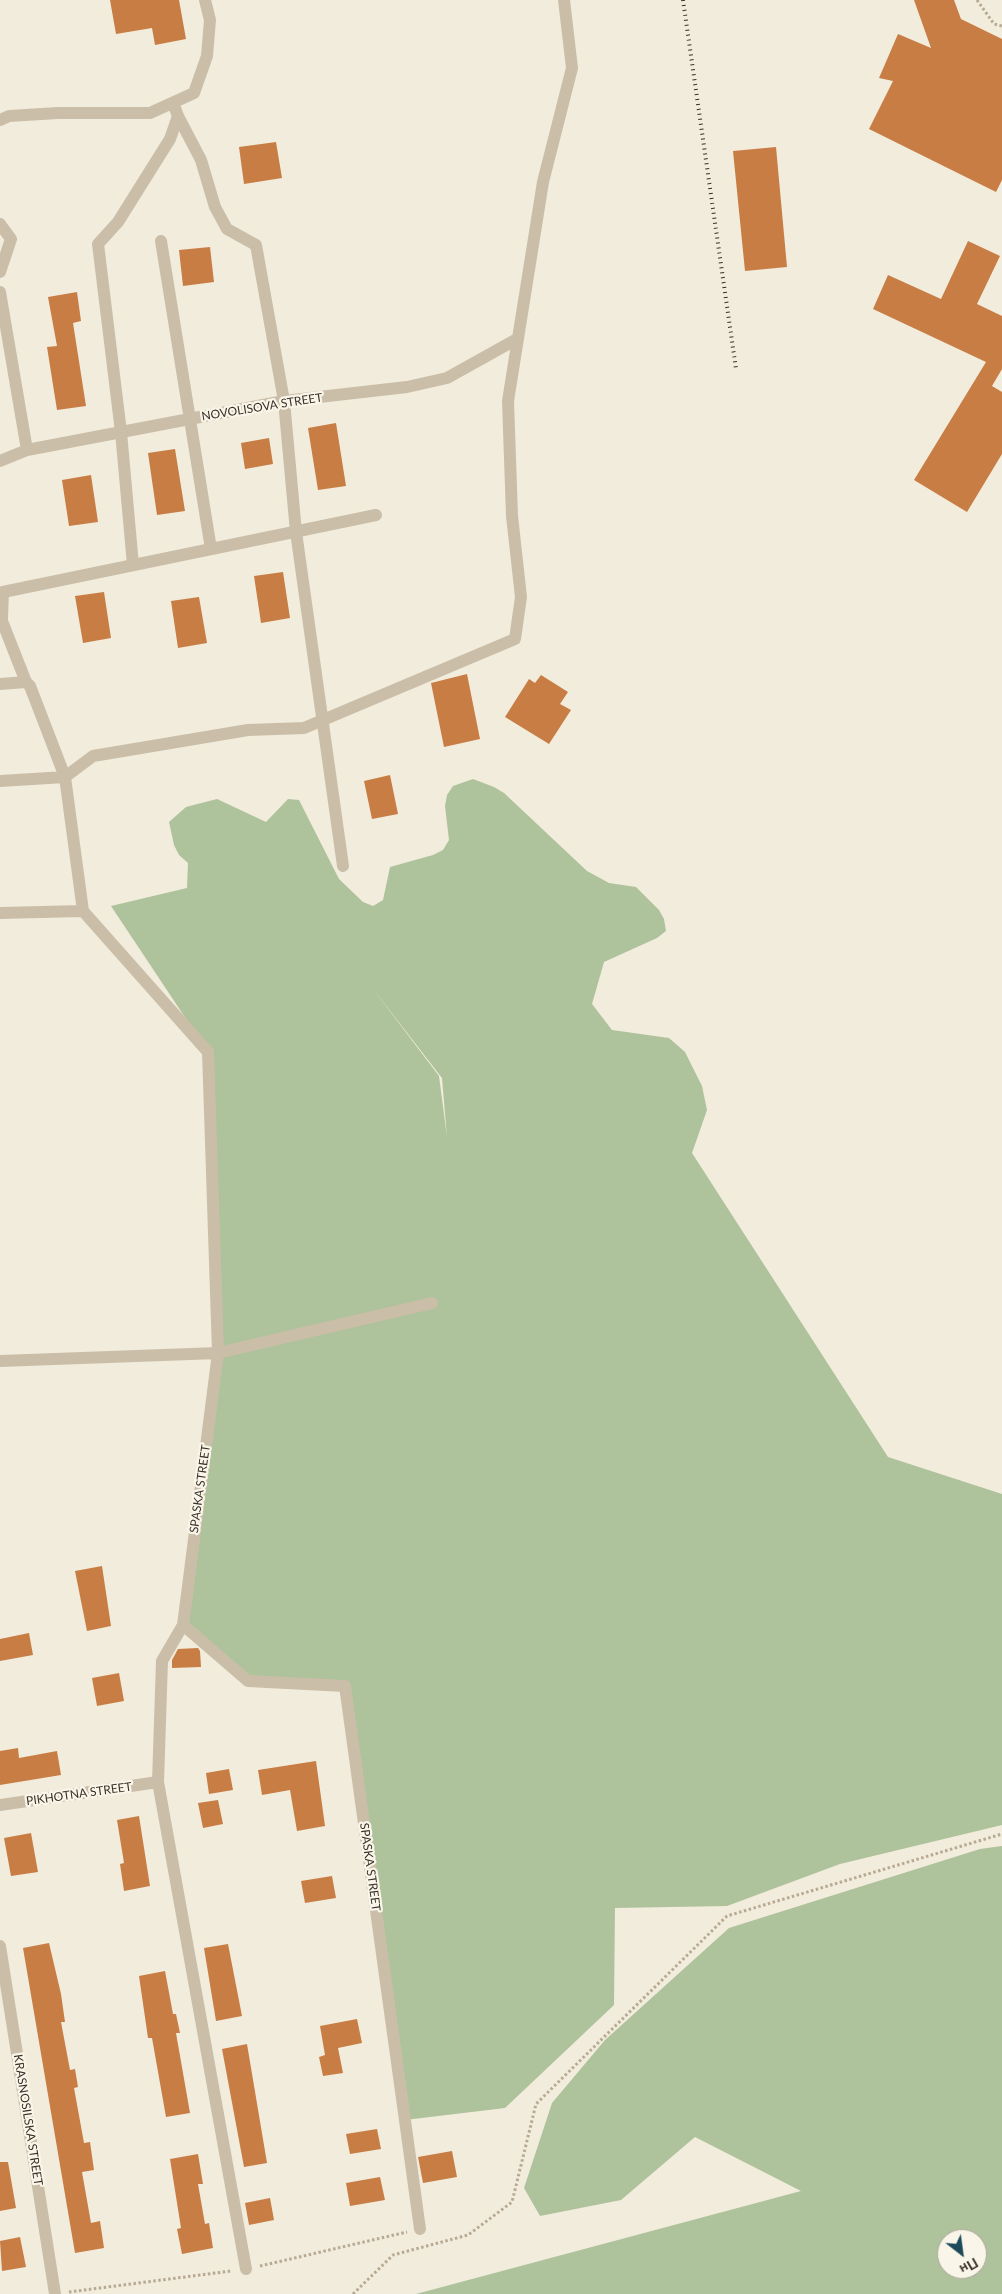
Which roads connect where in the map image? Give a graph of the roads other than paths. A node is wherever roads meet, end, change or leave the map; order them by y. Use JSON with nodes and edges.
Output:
{"nodes":[{"id":1,"x":205,"y":0,"type":"edge"},
{"id":2,"x":564,"y":0,"type":"edge"},
{"id":3,"x":172,"y":103,"type":"junction"},
{"id":4,"x":178,"y":116,"type":"junction"},
{"id":5,"x":0,"y":120,"type":"edge"},
{"id":6,"x":0,"y":224,"type":"edge"},
{"id":7,"x":161,"y":241,"type":"dead end"},
{"id":8,"x":0,"y":272,"type":"edge"},
{"id":9,"x":0,"y":292,"type":"edge"},
{"id":10,"x":518,"y":339,"type":"junction"},
{"id":11,"x":284,"y":401,"type":"junction"},
{"id":12,"x":191,"y":419,"type":"junction"},
{"id":13,"x":121,"y":432,"type":"junction"},
{"id":14,"x":27,"y":450,"type":"junction"},
{"id":15,"x":0,"y":461,"type":"edge"},
{"id":16,"x":376,"y":515,"type":"dead end"},
{"id":17,"x":296,"y":532,"type":"junction"},
{"id":18,"x":211,"y":549,"type":"junction"},
{"id":19,"x":133,"y":566,"type":"junction"},
{"id":20,"x":1,"y":617,"type":"edge"},
{"id":21,"x":26,"y":682,"type":"junction"},
{"id":22,"x":0,"y":684,"type":"edge"},
{"id":23,"x":65,"y":777,"type":"junction"},
{"id":24,"x":0,"y":781,"type":"edge"},
{"id":25,"x":343,"y":866,"type":"dead end"},
{"id":26,"x":83,"y":911,"type":"junction"},
{"id":27,"x":0,"y":913,"type":"edge"},
{"id":28,"x":432,"y":1303,"type":"dead end"},
{"id":29,"x":218,"y":1353,"type":"junction"},
{"id":30,"x":0,"y":1362,"type":"edge"},
{"id":31,"x":183,"y":1625,"type":"junction"},
{"id":32,"x":158,"y":1782,"type":"junction"},
{"id":33,"x":0,"y":1805,"type":"edge"},
{"id":34,"x":0,"y":1946,"type":"edge"},
{"id":35,"x":420,"y":2229,"type":"dead end"},
{"id":36,"x":246,"y":2269,"type":"dead end"},
{"id":37,"x":55,"y":2294,"type":"edge"}],
"edges":[{"from":1,"to":3,"type":"street"},
{"from":2,"to":10,"type":"street"},
{"from":3,"to":4,"type":"street"},
{"from":3,"to":5,"type":"street"},
{"from":4,"to":11,"type":"street"},
{"from":4,"to":13,"type":"street"},
{"from":6,"to":8,"type":"street"},
{"from":7,"to":12,"type":"street"},
{"from":9,"to":14,"type":"street"},
{"from":10,"to":11,"type":"street","name":"NOVOLISOVA STREET"},
{"from":10,"to":23,"type":"street"},
{"from":11,"to":12,"type":"street","name":"NOVOLISOVA STREET"},
{"from":11,"to":17,"type":"street"},
{"from":12,"to":13,"type":"street","name":"NOVOLISOVA STREET"},
{"from":12,"to":18,"type":"street"},
{"from":13,"to":14,"type":"street","name":"NOVOLISOVA STREET"},
{"from":13,"to":19,"type":"street"},
{"from":14,"to":15,"type":"street","name":"NOVOLISOVA STREET"},
{"from":16,"to":17,"type":"street"},
{"from":17,"to":18,"type":"street"},
{"from":17,"to":25,"type":"street"},
{"from":18,"to":19,"type":"street"},
{"from":19,"to":20,"type":"street"},
{"from":20,"to":21,"type":"street"},
{"from":21,"to":22,"type":"street"},
{"from":21,"to":23,"type":"street"},
{"from":23,"to":24,"type":"street"},
{"from":23,"to":26,"type":"street"},
{"from":26,"to":27,"type":"street"},
{"from":26,"to":29,"type":"street","name":"SPASKA STREET"},
{"from":28,"to":29,"type":"street"},
{"from":29,"to":30,"type":"street"},
{"from":29,"to":31,"type":"street","name":"SPASKA STREET"},
{"from":31,"to":32,"type":"street","name":"SPASKA STREET"},
{"from":31,"to":35,"type":"street","name":"SPASKA STREET"},
{"from":32,"to":33,"type":"street","name":"PIKHOTNA STREET"},
{"from":32,"to":36,"type":"street","name":"SPASKA STREET"},
{"from":34,"to":37,"type":"street","name":"KRASNOSILSKA STREET"}]}
